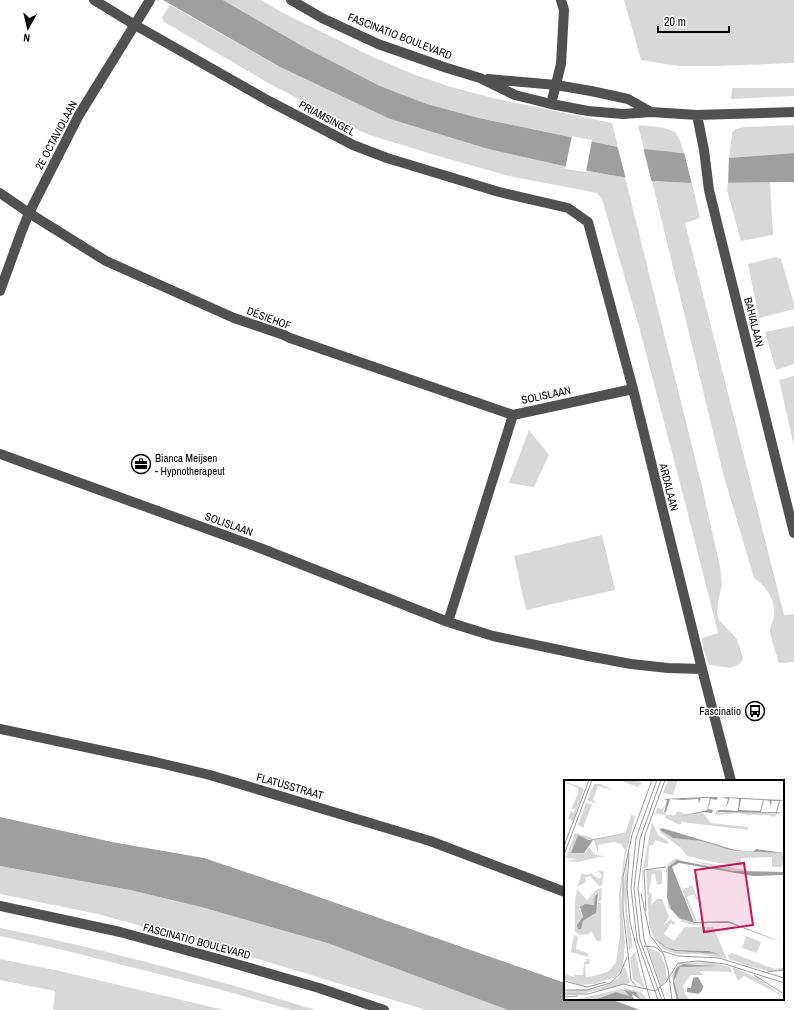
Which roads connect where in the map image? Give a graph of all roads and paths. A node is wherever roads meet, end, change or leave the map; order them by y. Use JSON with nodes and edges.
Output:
{"nodes":[{"id":1,"x":94,"y":0,"type":"edge"},
{"id":2,"x":292,"y":0,"type":"edge"},
{"id":3,"x":561,"y":0,"type":"edge"},
{"id":4,"x":148,"y":4,"type":"edge"},
{"id":5,"x":135,"y":24,"type":"junction"},
{"id":6,"x":480,"y":78,"type":"junction"},
{"id":7,"x":556,"y":85,"type":"junction"},
{"id":8,"x":551,"y":104,"type":"junction"},
{"id":9,"x":651,"y":112,"type":"junction"},
{"id":10,"x":794,"y":112,"type":"edge"},
{"id":11,"x":697,"y":115,"type":"junction"},
{"id":12,"x":0,"y":193,"type":"edge"},
{"id":13,"x":568,"y":208,"type":"joint"},
{"id":14,"x":29,"y":213,"type":"junction"},
{"id":15,"x":0,"y":291,"type":"edge"},
{"id":16,"x":633,"y":388,"type":"junction"},
{"id":17,"x":513,"y":415,"type":"junction"},
{"id":18,"x":0,"y":454,"type":"edge"},
{"id":19,"x":794,"y":533,"type":"edge"},
{"id":20,"x":448,"y":622,"type":"junction"},
{"id":21,"x":702,"y":669,"type":"junction"},
{"id":22,"x":0,"y":729,"type":"edge"},
{"id":23,"x":731,"y":780,"type":"edge"},
{"id":24,"x":564,"y":892,"type":"edge"},
{"id":25,"x":0,"y":906,"type":"edge"},
{"id":26,"x":384,"y":1010,"type":"edge"}],
"edges":[{"from":1,"to":5,"type":"street","name":"PRIAMSINGEL"},
{"from":2,"to":6,"type":"street","name":"FASCINATIO BOULEVARD"},
{"from":3,"to":7,"type":"street"},
{"from":4,"to":5,"type":"street","name":"2E OCTAVIOLAAN"},
{"from":5,"to":13,"type":"street","name":"PRIAMSINGEL"},
{"from":5,"to":14,"type":"street","name":"2E OCTAVIOLAAN"},
{"from":6,"to":7,"type":"street","name":"FASCINATIO BOULEVARD"},
{"from":6,"to":8,"type":"street","name":"FASCINATIO BOULEVARD"},
{"from":7,"to":8,"type":"street"},
{"from":7,"to":9,"type":"street","name":"FASCINATIO BOULEVARD"},
{"from":8,"to":9,"type":"street","name":"FASCINATIO BOULEVARD"},
{"from":9,"to":11,"type":"street","name":"FASCINATIO BOULEVARD"},
{"from":10,"to":11,"type":"street","name":"FASCINATIO BOULEVARD"},
{"from":11,"to":19,"type":"street","name":"BAHIALAAN"},
{"from":12,"to":14,"type":"street","name":"DÉSIEHOF"},
{"from":13,"to":16,"type":"street","name":"ARDALAAN"},
{"from":14,"to":15,"type":"street","name":"2E OCTAVIOLAAN"},
{"from":14,"to":17,"type":"street","name":"DÉSIEHOF"},
{"from":16,"to":17,"type":"street","name":"SOLISLAAN"},
{"from":16,"to":21,"type":"street","name":"ARDALAAN"},
{"from":17,"to":20,"type":"street","name":"SOLISLAAN"},
{"from":18,"to":20,"type":"street","name":"SOLISLAAN"},
{"from":20,"to":21,"type":"street","name":"SOLISLAAN"},
{"from":21,"to":23,"type":"street","name":"ARDALAAN"},
{"from":22,"to":24,"type":"street","name":"FLATUSSTRAAT"},
{"from":25,"to":26,"type":"street","name":"FASCINATIO BOULEVARD"}]}
